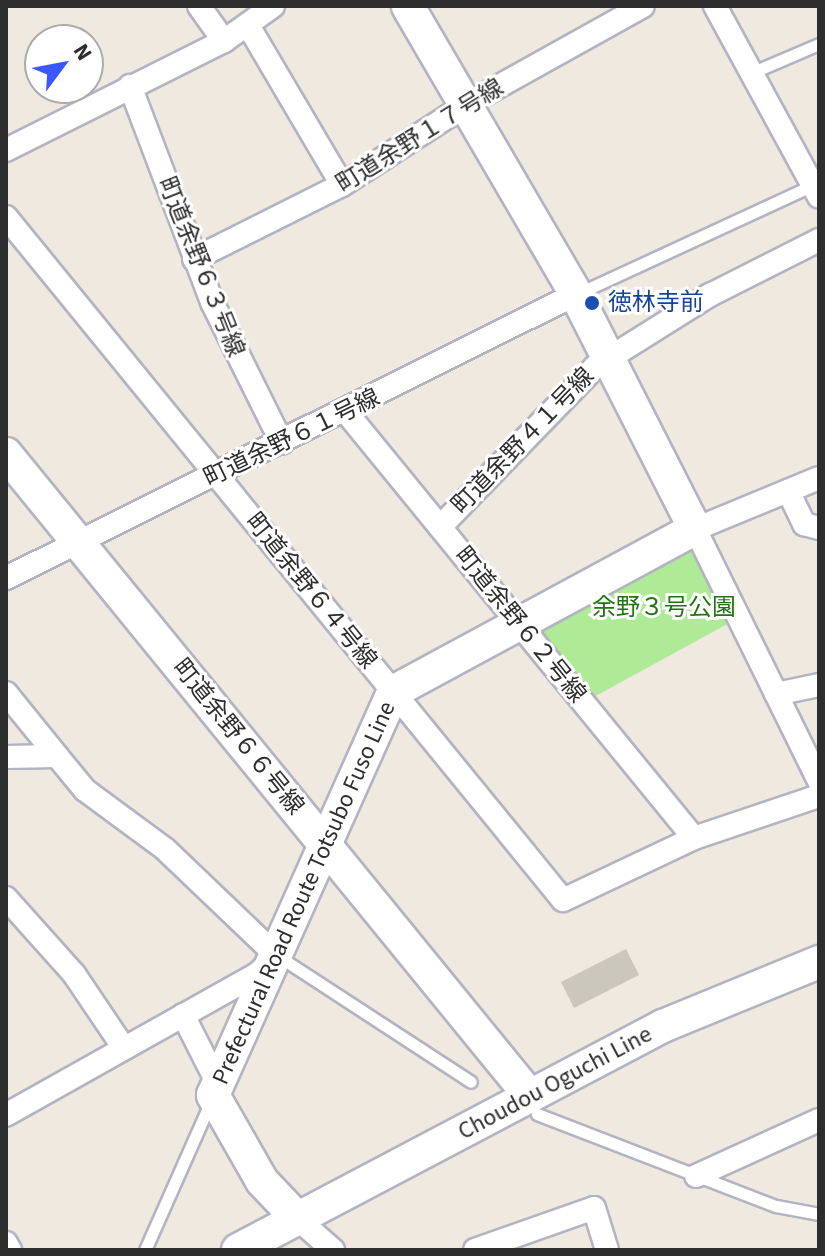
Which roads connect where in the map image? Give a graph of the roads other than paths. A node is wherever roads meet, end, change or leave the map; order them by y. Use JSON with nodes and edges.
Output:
{"nodes":[{"id":1,"x":199,"y":6,"type":"edge"},
{"id":2,"x":273,"y":6,"type":"edge"},
{"id":3,"x":408,"y":6,"type":"edge"},
{"id":4,"x":642,"y":6,"type":"edge"},
{"id":5,"x":715,"y":6,"type":"edge"},
{"id":6,"x":249,"y":27,"type":"junction"},
{"id":7,"x":224,"y":41,"type":"junction"},
{"id":8,"x":819,"y":44,"type":"edge"},
{"id":9,"x":751,"y":73,"type":"junction"},
{"id":10,"x":130,"y":86,"type":"junction"},
{"id":11,"x":467,"y":104,"type":"junction"},
{"id":12,"x":7,"y":149,"type":"edge"},
{"id":13,"x":342,"y":185,"type":"junction"},
{"id":14,"x":816,"y":191,"type":"edge"},
{"id":15,"x":6,"y":217,"type":"edge"},
{"id":16,"x":819,"y":240,"type":"edge"},
{"id":17,"x":194,"y":259,"type":"junction"},
{"id":18,"x":576,"y":294,"type":"junction"},
{"id":19,"x":609,"y":358,"type":"junction"},
{"id":20,"x":346,"y":412,"type":"junction"},
{"id":21,"x":282,"y":443,"type":"junction"},
{"id":22,"x":6,"y":454,"type":"edge"},
{"id":23,"x":217,"y":475,"type":"junction"},
{"id":24,"x":819,"y":478,"type":"edge"},
{"id":25,"x":788,"y":491,"type":"junction"},
{"id":26,"x":440,"y":527,"type":"junction"},
{"id":27,"x":819,"y":528,"type":"edge"},
{"id":28,"x":695,"y":529,"type":"junction"},
{"id":29,"x":79,"y":543,"type":"junction"},
{"id":30,"x":6,"y":578,"type":"edge"},
{"id":31,"x":518,"y":623,"type":"junction"},
{"id":32,"x":819,"y":685,"type":"edge"},
{"id":33,"x":393,"y":692,"type":"junction"},
{"id":34,"x":6,"y":693,"type":"edge"},
{"id":35,"x":776,"y":694,"type":"junction"},
{"id":36,"x":57,"y":756,"type":"junction"},
{"id":37,"x":6,"y":757,"type":"edge"},
{"id":38,"x":819,"y":781,"type":"edge"},
{"id":39,"x":819,"y":796,"type":"edge"},
{"id":40,"x":694,"y":838,"type":"junction"},
{"id":41,"x":327,"y":847,"type":"junction"},
{"id":42,"x":6,"y":898,"type":"edge"},
{"id":43,"x":277,"y":956,"type":"junction"},
{"id":44,"x":819,"y":962,"type":"edge"},
{"id":45,"x":183,"y":1015,"type":"junction"},
{"id":46,"x":124,"y":1048,"type":"junction"},
{"id":47,"x":471,"y":1082,"type":"dead end"},
{"id":48,"x":216,"y":1090,"type":"junction"},
{"id":49,"x":533,"y":1105,"type":"junction"},
{"id":50,"x":6,"y":1115,"type":"edge"},
{"id":51,"x":817,"y":1124,"type":"edge"},
{"id":52,"x":696,"y":1176,"type":"junction"},
{"id":53,"x":819,"y":1214,"type":"edge"},
{"id":54,"x":298,"y":1219,"type":"junction"},
{"id":55,"x":6,"y":1243,"type":"edge"},
{"id":56,"x":10,"y":1250,"type":"edge"},
{"id":57,"x":145,"y":1250,"type":"edge"},
{"id":58,"x":238,"y":1250,"type":"edge"},
{"id":59,"x":333,"y":1250,"type":"edge"},
{"id":60,"x":475,"y":1250,"type":"edge"},
{"id":61,"x":607,"y":1250,"type":"edge"}],
"edges":[{"from":1,"to":7,"type":"street"},
{"from":2,"to":6,"type":"street"},
{"from":3,"to":11,"type":"main road"},
{"from":4,"to":11,"type":"street","name":"町道余野１７号線"},
{"from":5,"to":9,"type":"street"},
{"from":6,"to":7,"type":"street"},
{"from":6,"to":13,"type":"street"},
{"from":7,"to":10,"type":"street"},
{"from":8,"to":9,"type":"lane"},
{"from":9,"to":14,"type":"street"},
{"from":10,"to":12,"type":"street"},
{"from":10,"to":17,"type":"street","name":"町道余野６３号線"},
{"from":11,"to":13,"type":"street","name":"町道余野１７号線"},
{"from":11,"to":18,"type":"main road"},
{"from":13,"to":17,"type":"street","name":"町道余野１７号線"},
{"from":14,"to":18,"type":"lane"},
{"from":15,"to":23,"type":"street","name":"町道余野６４号線"},
{"from":16,"to":19,"type":"street","name":"町道余野４１号線"},
{"from":17,"to":21,"type":"street","name":"町道余野６３号線"},
{"from":18,"to":19,"type":"main road"},
{"from":18,"to":20,"type":"street","name":"町道余野６１号線"},
{"from":19,"to":26,"type":"street","name":"町道余野４１号線"},
{"from":19,"to":28,"type":"main road"},
{"from":20,"to":21,"type":"street","name":"町道余野６１号線"},
{"from":20,"to":26,"type":"street","name":"町道余野６２号線"},
{"from":21,"to":23,"type":"street","name":"町道余野６１号線"},
{"from":22,"to":29,"type":"main road","name":"町道余野６６号線"},
{"from":23,"to":29,"type":"street","name":"町道余野６１号線"},
{"from":23,"to":33,"type":"street","name":"町道余野６４号線"},
{"from":24,"to":25,"type":"street"},
{"from":25,"to":27,"type":"street"},
{"from":25,"to":28,"type":"street"},
{"from":26,"to":31,"type":"street","name":"町道余野６２号線"},
{"from":28,"to":31,"type":"main road","name":"Prefectural Road Route Totsubo Fuso Line"},
{"from":28,"to":35,"type":"street"},
{"from":29,"to":30,"type":"street","name":"町道余野６１号線"},
{"from":29,"to":41,"type":"main road","name":"町道余野６６号線"},
{"from":31,"to":33,"type":"main road","name":"Prefectural Road Route Totsubo Fuso Line"},
{"from":31,"to":40,"type":"street","name":"町道余野６２号線"},
{"from":32,"to":35,"type":"street"},
{"from":33,"to":40,"type":"street","name":"町道余野６４号線"},
{"from":33,"to":41,"type":"main road","name":"Prefectural Road Route Totsubo Fuso Line"},
{"from":34,"to":36,"type":"street"},
{"from":35,"to":38,"type":"street"},
{"from":36,"to":37,"type":"street"},
{"from":36,"to":43,"type":"street"},
{"from":39,"to":40,"type":"street","name":"町道余野６４号線"},
{"from":41,"to":43,"type":"main road","name":"Prefectural Road Route Totsubo Fuso Line"},
{"from":41,"to":49,"type":"main road","name":"町道余野６６号線"},
{"from":42,"to":46,"type":"street"},
{"from":43,"to":45,"type":"street"},
{"from":43,"to":47,"type":"lane"},
{"from":43,"to":48,"type":"main road","name":"Prefectural Road Route Totsubo Fuso Line"},
{"from":44,"to":49,"type":"main road","name":"Choudou Oguchi Line"},
{"from":45,"to":46,"type":"street"},
{"from":45,"to":48,"type":"street"},
{"from":46,"to":50,"type":"street"},
{"from":48,"to":54,"type":"main road","name":"Prefectural Road Route Totsubo Fuso Line"},
{"from":48,"to":57,"type":"lane"},
{"from":49,"to":52,"type":"lane"},
{"from":49,"to":54,"type":"main road","name":"Choudou Oguchi Line"},
{"from":51,"to":52,"type":"street"},
{"from":52,"to":53,"type":"lane"},
{"from":54,"to":58,"type":"main road"},
{"from":54,"to":59,"type":"street"},
{"from":55,"to":56,"type":"street"},
{"from":60,"to":61,"type":"street"}]}
